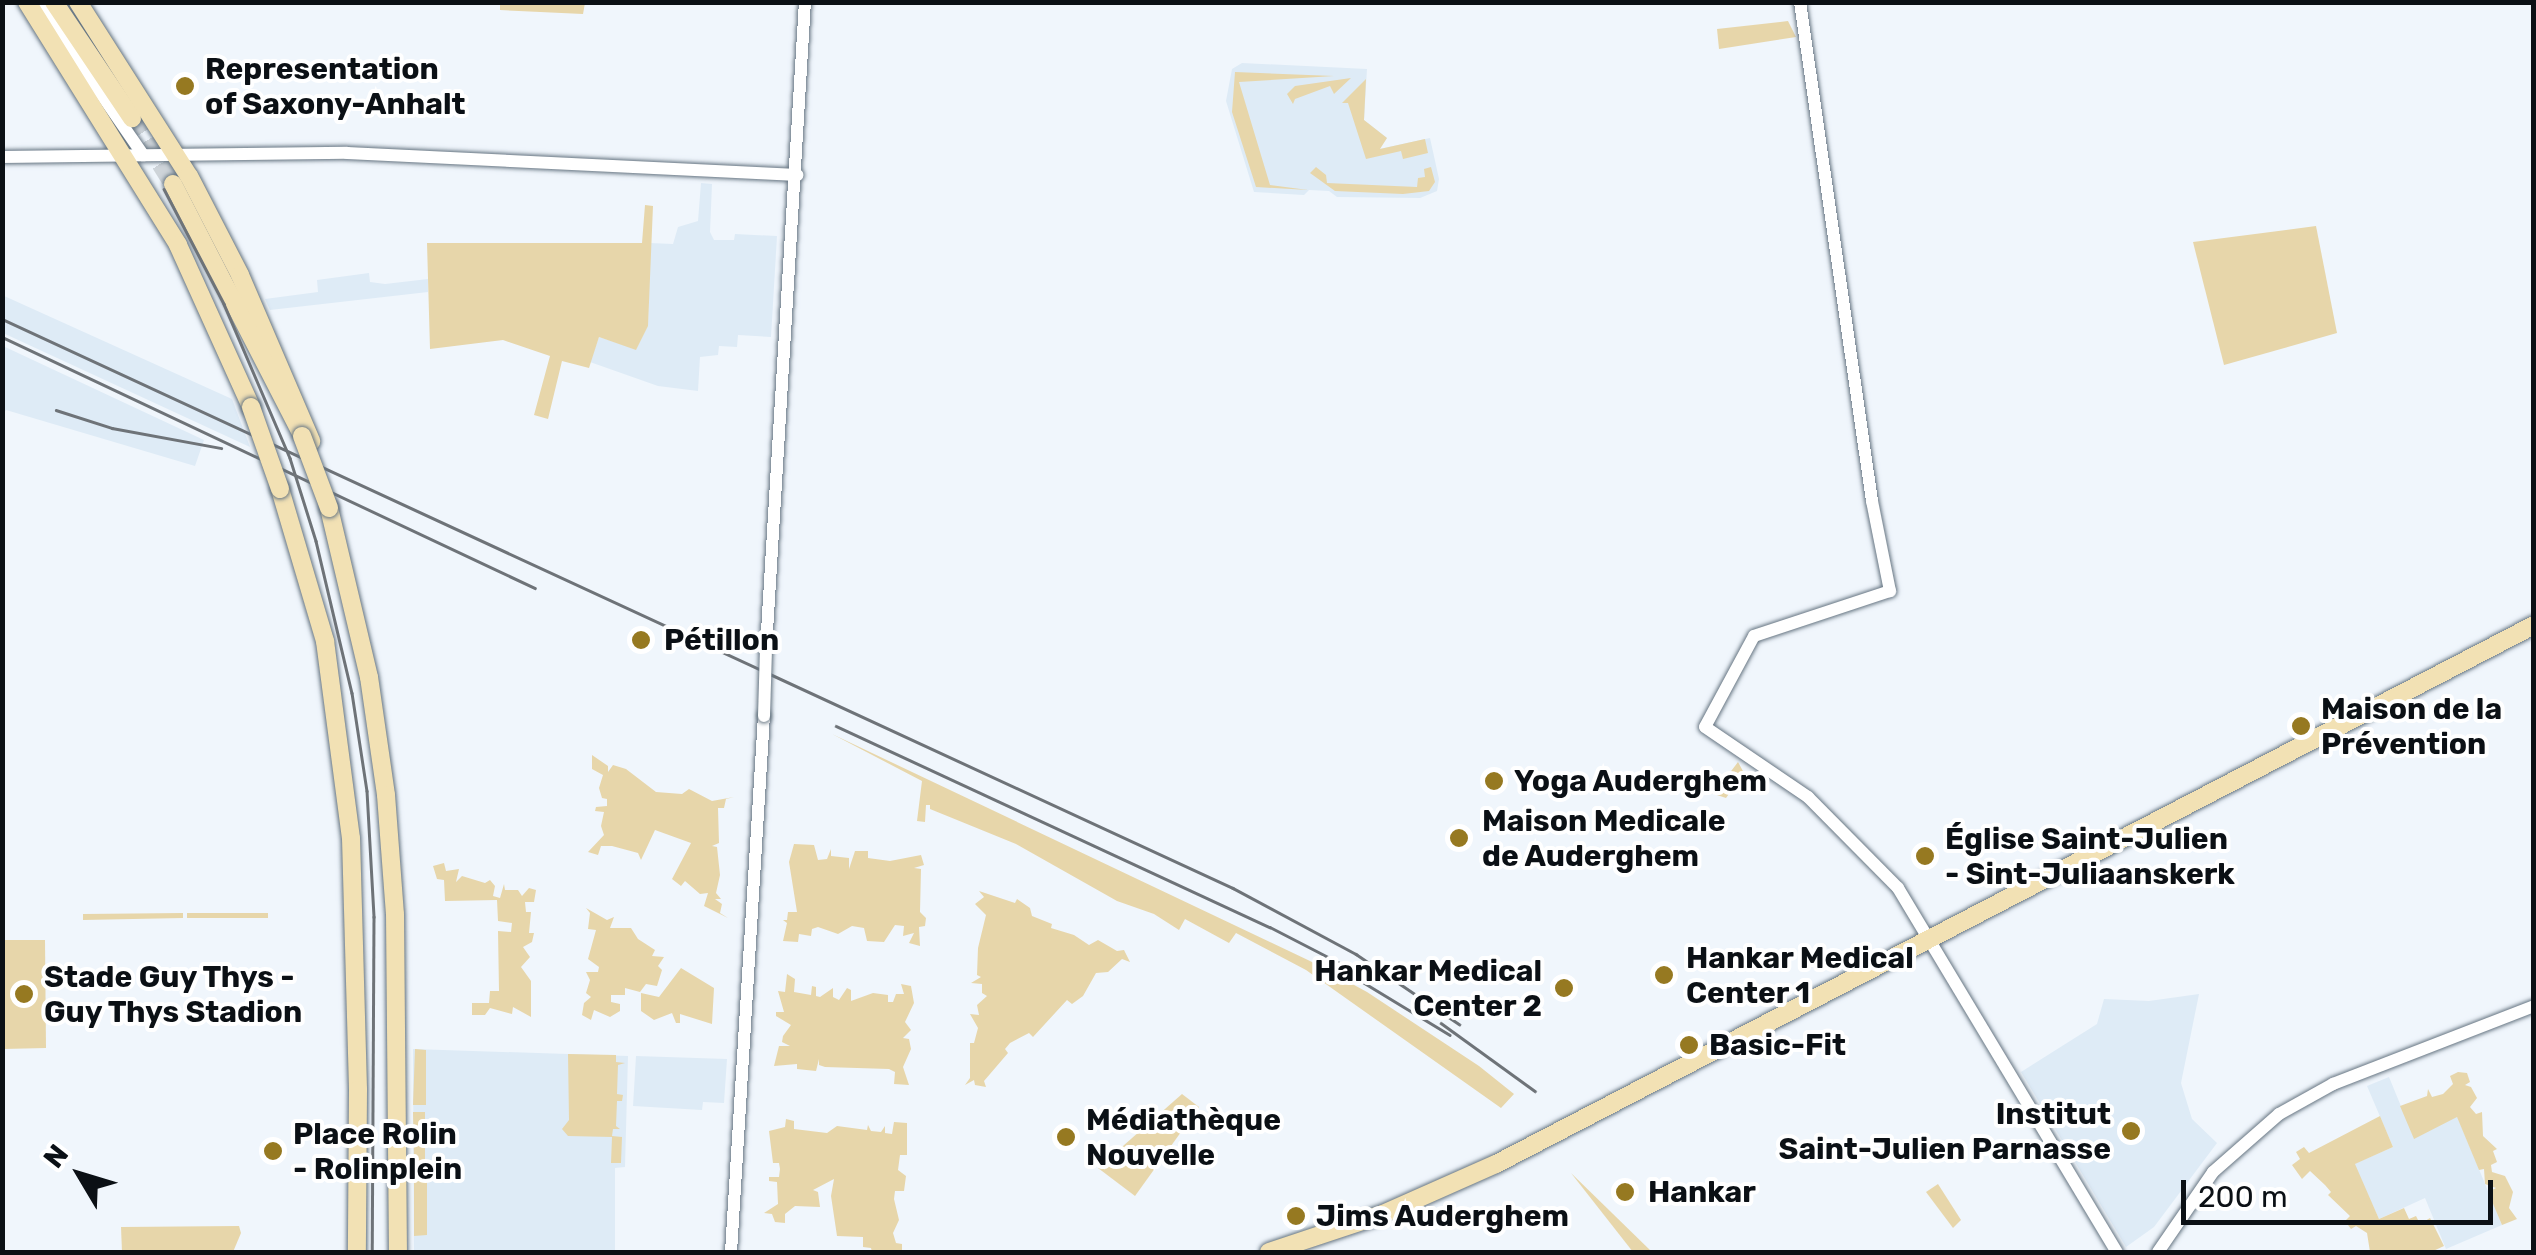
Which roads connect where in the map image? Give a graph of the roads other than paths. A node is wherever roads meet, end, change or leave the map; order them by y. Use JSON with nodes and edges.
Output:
{"nodes":[{"id":1,"x":18,"y":2,"type":"edge"},
{"id":2,"x":27,"y":2,"type":"edge"},
{"id":3,"x":38,"y":2,"type":"edge"},
{"id":4,"x":54,"y":2,"type":"edge"},
{"id":5,"x":78,"y":2,"type":"edge"},
{"id":6,"x":805,"y":2,"type":"edge"},
{"id":7,"x":1800,"y":2,"type":"edge"},
{"id":8,"x":51,"y":44,"type":"junction"},
{"id":9,"x":132,"y":118,"type":"tunnel mouth"},
{"id":10,"x":177,"y":154,"type":"junction"},
{"id":11,"x":134,"y":155,"type":"junction"},
{"id":12,"x":2,"y":157,"type":"edge"},
{"id":13,"x":796,"y":175,"type":"junction"},
{"id":14,"x":174,"y":184,"type":"tunnel mouth"},
{"id":15,"x":307,"y":438,"type":"junction"},
{"id":16,"x":2534,"y":625,"type":"edge"},
{"id":17,"x":1940,"y":935,"type":"junction"},
{"id":18,"x":2534,"y":1006,"type":"edge"},
{"id":19,"x":358,"y":1211,"type":"junction"},
{"id":20,"x":357,"y":1252,"type":"edge"},
{"id":21,"x":367,"y":1252,"type":"edge"},
{"id":22,"x":398,"y":1252,"type":"edge"},
{"id":23,"x":731,"y":1252,"type":"edge"},
{"id":24,"x":1268,"y":1252,"type":"edge"},
{"id":25,"x":2117,"y":1252,"type":"edge"},
{"id":26,"x":2160,"y":1252,"type":"edge"}],
"edges":[{"from":1,"to":8,"type":"main road"},
{"from":2,"to":8,"type":"main road"},
{"from":3,"to":11,"type":"street"},
{"from":4,"to":9,"type":"main road"},
{"from":5,"to":10,"type":"main road"},
{"from":6,"to":13,"type":"street"},
{"from":7,"to":17,"type":"street"},
{"from":8,"to":11,"type":"main road"},
{"from":10,"to":11,"type":"street"},
{"from":10,"to":13,"type":"street"},
{"from":10,"to":15,"type":"main road"},
{"from":11,"to":12,"type":"street"},
{"from":11,"to":19,"type":"main road","bridge":true},
{"from":13,"to":23,"type":"street","bridge":true},
{"from":14,"to":15,"type":"main road"},
{"from":15,"to":22,"type":"main road","bridge":true},
{"from":16,"to":17,"type":"main road"},
{"from":17,"to":24,"type":"main road"},
{"from":17,"to":25,"type":"street"},
{"from":18,"to":26,"type":"street"},
{"from":19,"to":20,"type":"main road"},
{"from":19,"to":21,"type":"main road"}]}
